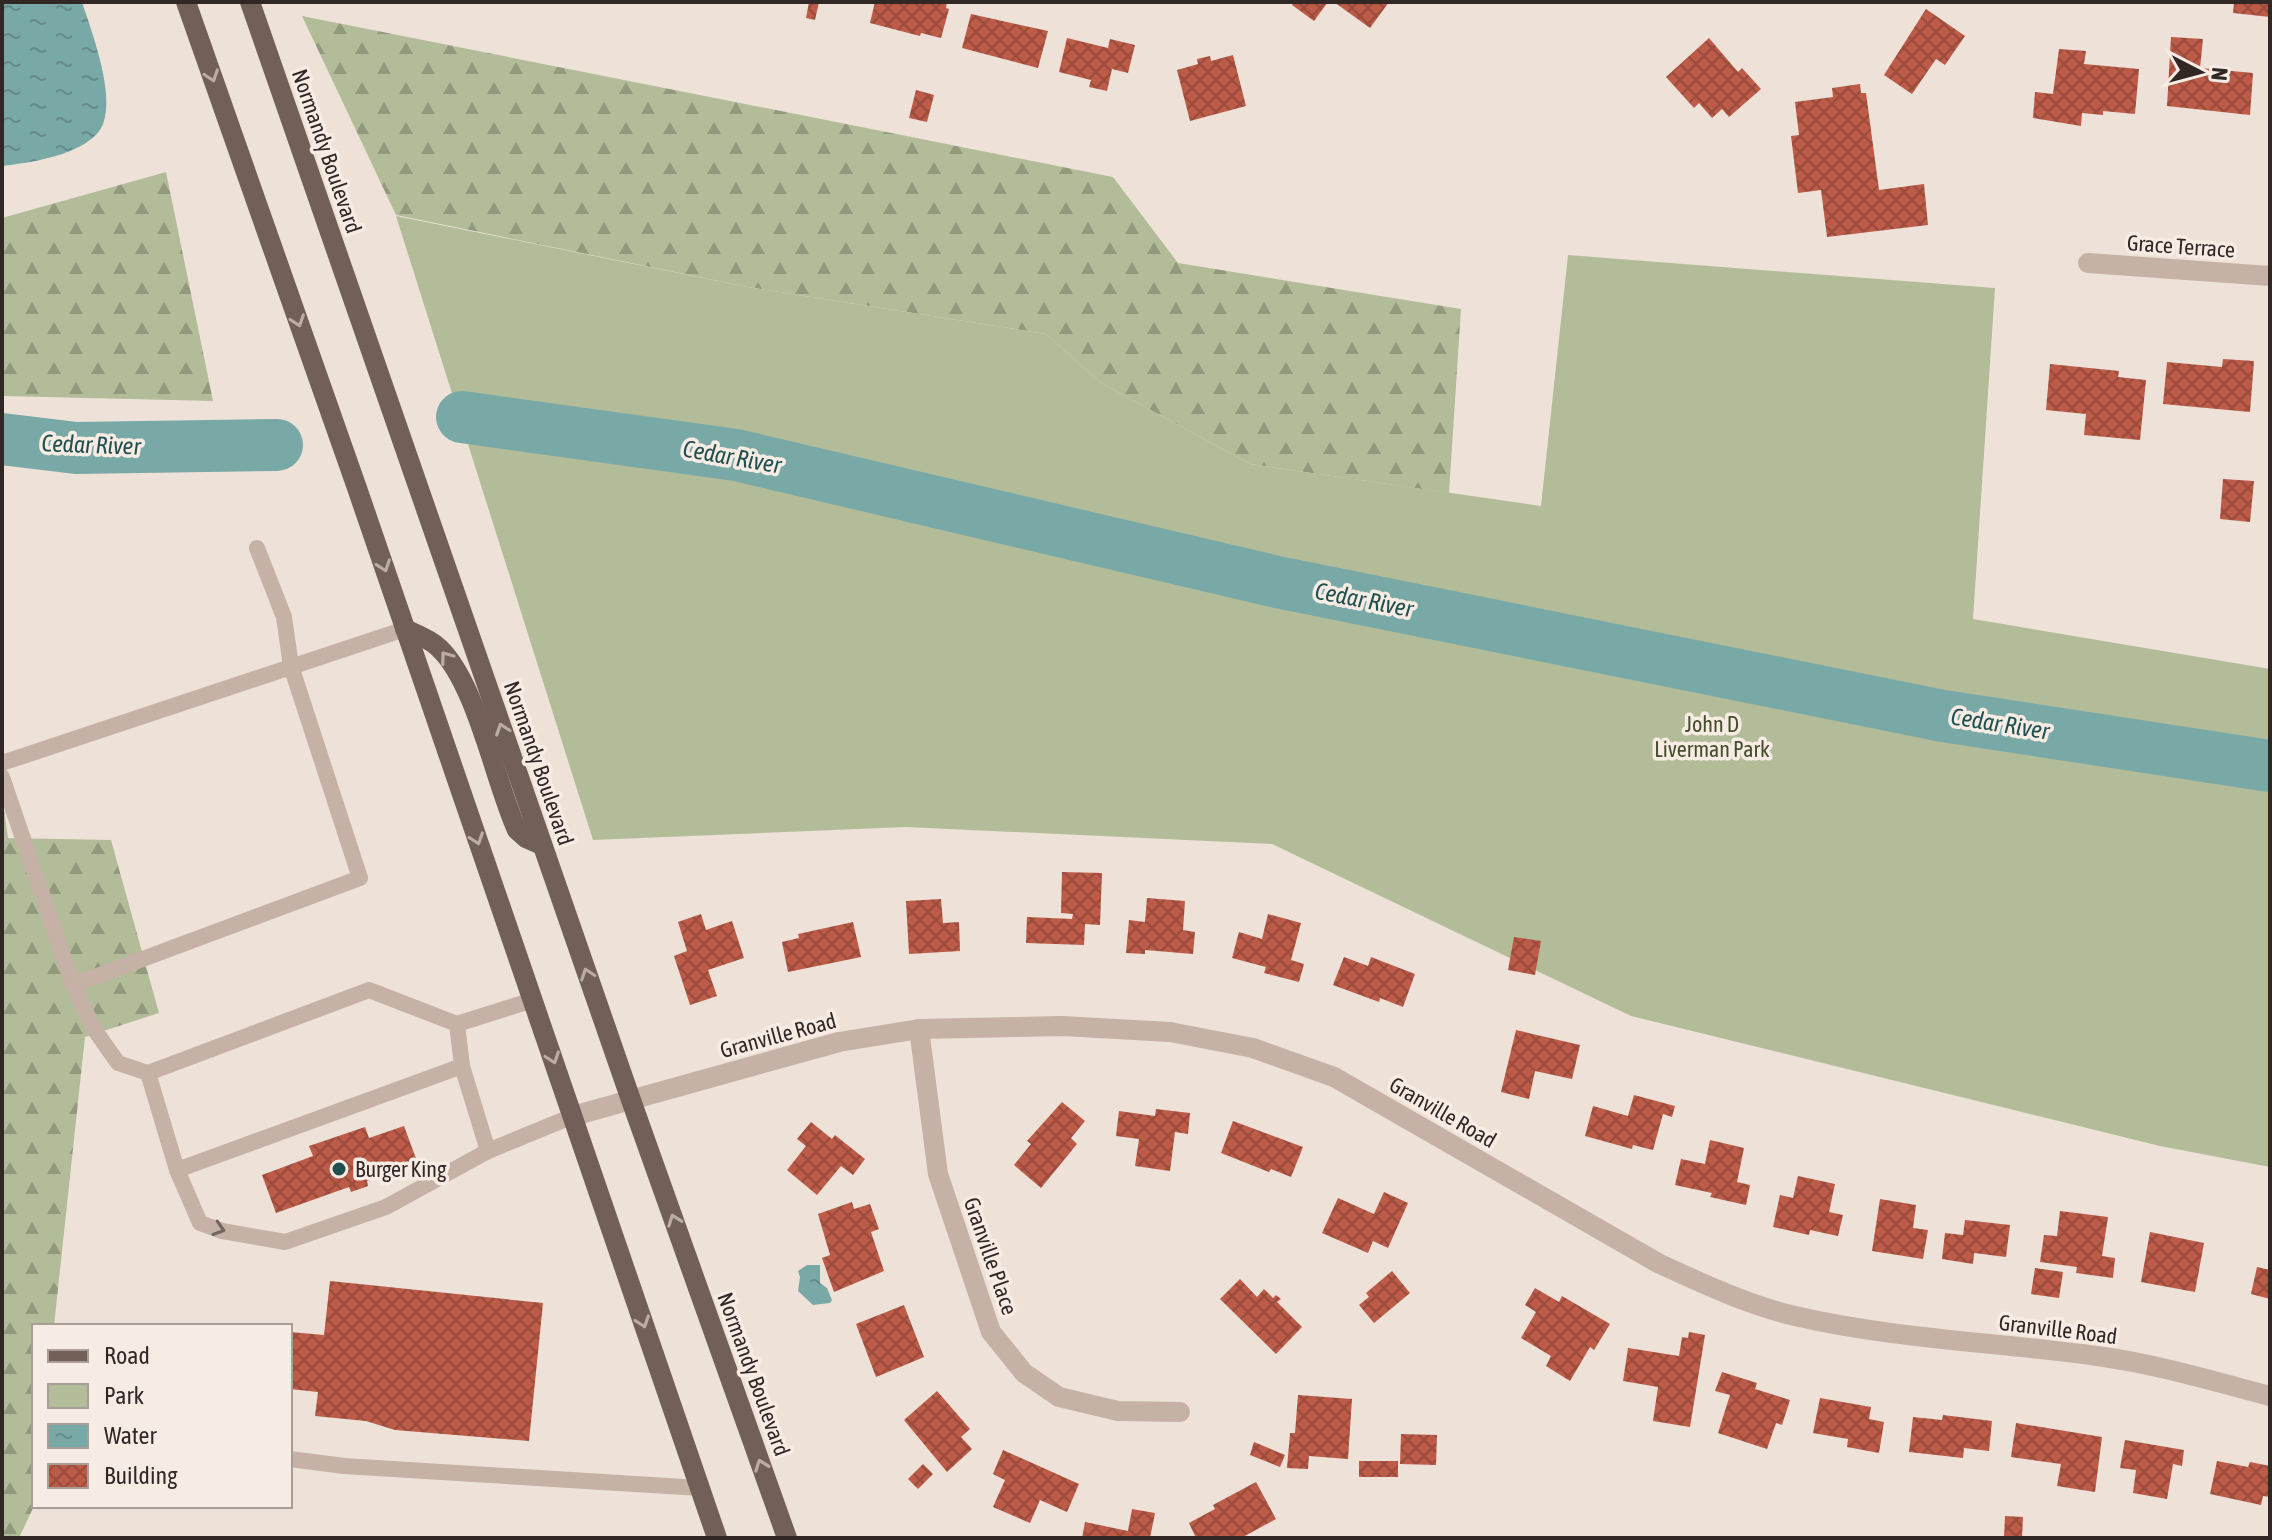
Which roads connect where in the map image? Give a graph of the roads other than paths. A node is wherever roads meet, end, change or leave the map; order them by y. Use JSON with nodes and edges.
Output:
{"nodes":[{"id":1,"x":186,"y":2,"type":"edge"},
{"id":2,"x":250,"y":2,"type":"edge"},
{"id":3,"x":2088,"y":263,"type":"dead end"},
{"id":4,"x":2270,"y":276,"type":"edge"},
{"id":5,"x":257,"y":548,"type":"dead end"},
{"id":6,"x":405,"y":629,"type":"junction"},
{"id":7,"x":291,"y":666,"type":"junction"},
{"id":8,"x":2,"y":763,"type":"edge"},
{"id":9,"x":2,"y":777,"type":"edge"},
{"id":10,"x":542,"y":845,"type":"junction"},
{"id":11,"x":73,"y":985,"type":"junction"},
{"id":12,"x":533,"y":1000,"type":"junction"},
{"id":13,"x":457,"y":1024,"type":"junction"},
{"id":14,"x":919,"y":1029,"type":"junction"},
{"id":15,"x":462,"y":1066,"type":"junction"},
{"id":16,"x":148,"y":1073,"type":"junction"},
{"id":17,"x":631,"y":1100,"type":"junction"},
{"id":18,"x":573,"y":1116,"type":"junction"},
{"id":19,"x":488,"y":1151,"type":"junction"},
{"id":20,"x":177,"y":1170,"type":"junction"},
{"id":21,"x":2270,"y":1396,"type":"edge"},
{"id":22,"x":1180,"y":1412,"type":"dead end"},
{"id":23,"x":292,"y":1459,"type":"edge"},
{"id":24,"x":700,"y":1488,"type":"junction"},
{"id":25,"x":717,"y":1538,"type":"edge"},
{"id":26,"x":787,"y":1538,"type":"edge"}],
"edges":[{"from":1,"to":6,"type":"main road","one_way":true},
{"from":10,"to":2,"type":"main road","name":"Normandy Boulevard","one_way":true},
{"from":3,"to":4,"type":"street","name":"Grace Terrace"},
{"from":5,"to":7,"type":"lane"},
{"from":6,"to":7,"type":"lane"},
{"from":10,"to":6,"type":"main road","one_way":true},
{"from":6,"to":12,"type":"main road","one_way":true},
{"from":7,"to":8,"type":"lane"},
{"from":7,"to":11,"type":"lane"},
{"from":9,"to":11,"type":"lane"},
{"from":17,"to":10,"type":"main road","name":"Normandy Boulevard","one_way":true},
{"from":11,"to":16,"type":"lane"},
{"from":12,"to":13,"type":"lane"},
{"from":12,"to":18,"type":"main road","one_way":true},
{"from":13,"to":15,"type":"lane"},
{"from":13,"to":16,"type":"lane"},
{"from":14,"to":17,"type":"street","name":"Granville Road"},
{"from":14,"to":21,"type":"street","name":"Granville Road"},
{"from":14,"to":22,"type":"street","name":"Granville Place"},
{"from":15,"to":19,"type":"lane"},
{"from":15,"to":20,"type":"lane"},
{"from":16,"to":20,"type":"lane"},
{"from":17,"to":18,"type":"street","name":"Granville Road"},
{"from":26,"to":17,"type":"main road","name":"Normandy Boulevard","one_way":true},
{"from":18,"to":19,"type":"lane"},
{"from":18,"to":24,"type":"main road","one_way":true},
{"from":20,"to":19,"type":"lane","one_way":true},
{"from":23,"to":24,"type":"lane"},
{"from":24,"to":25,"type":"main road"}]}
